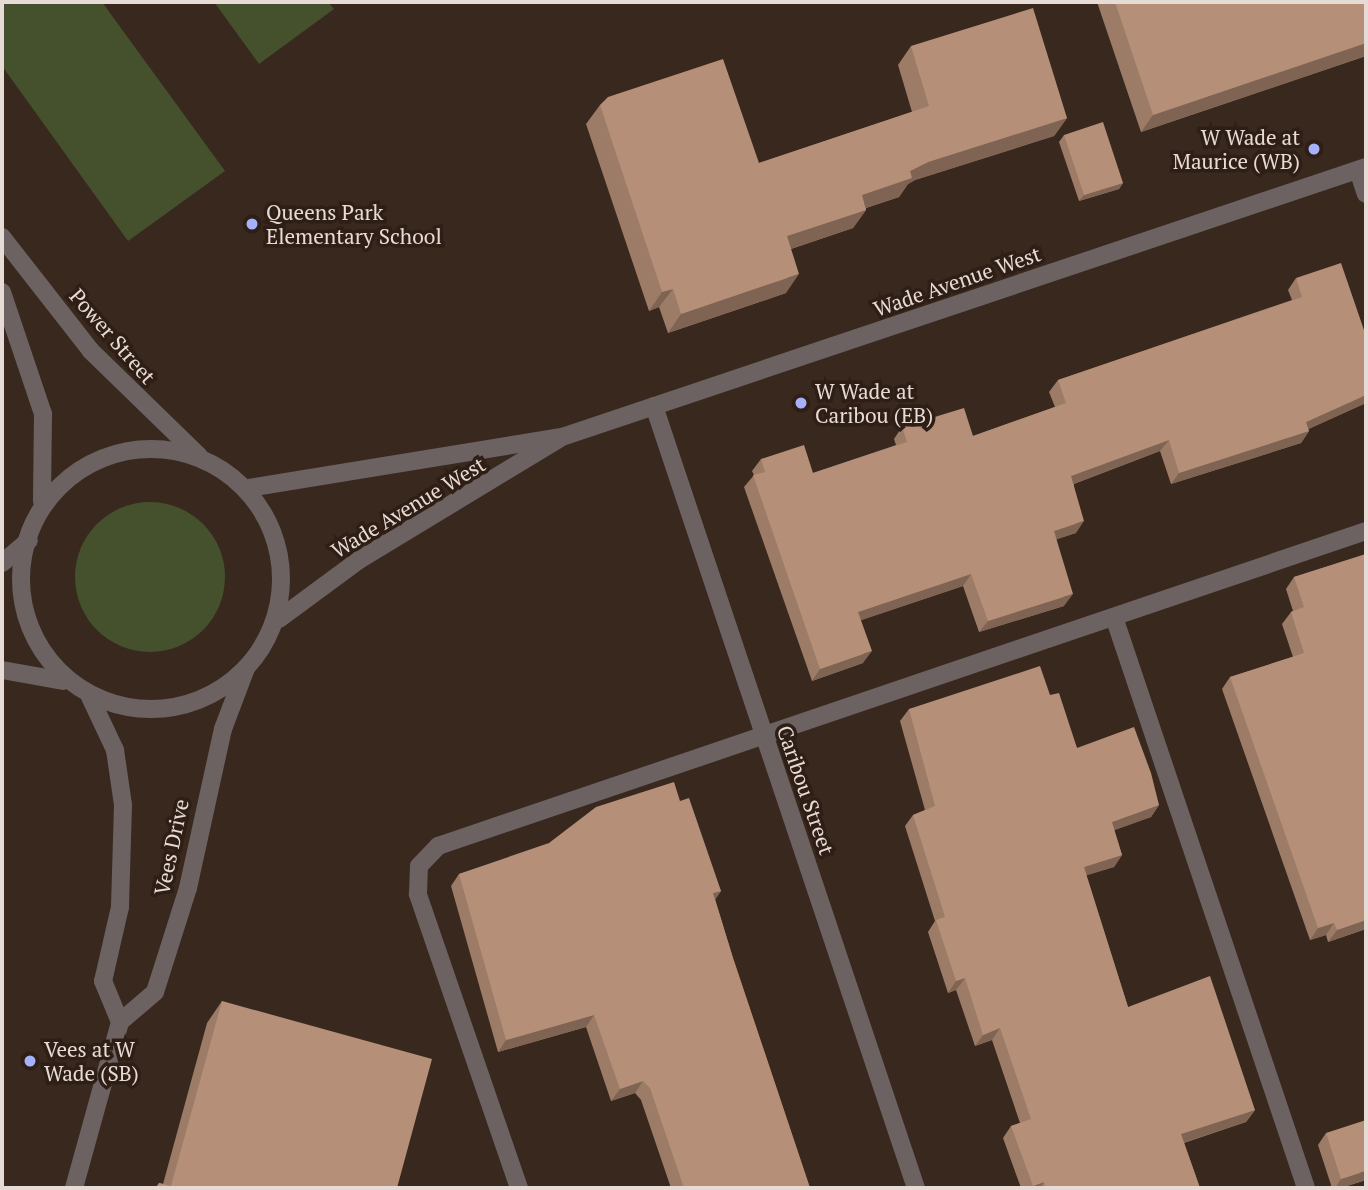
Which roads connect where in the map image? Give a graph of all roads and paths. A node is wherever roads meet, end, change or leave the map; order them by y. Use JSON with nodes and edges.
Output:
{"nodes":[{"id":1,"x":1362,"y":168,"type":"edge"},
{"id":2,"x":1366,"y":194,"type":"edge"},
{"id":3,"x":2,"y":237,"type":"edge"},
{"id":4,"x":2,"y":292,"type":"edge"},
{"id":5,"x":654,"y":406,"type":"junction"},
{"id":6,"x":562,"y":437,"type":"junction"},
{"id":7,"x":199,"y":456,"type":"junction"},
{"id":8,"x":249,"y":488,"type":"junction"},
{"id":9,"x":42,"y":501,"type":"junction"},
{"id":10,"x":1366,"y":531,"type":"edge"},
{"id":11,"x":29,"y":540,"type":"junction"},
{"id":12,"x":2,"y":563,"type":"edge"},
{"id":13,"x":1114,"y":617,"type":"junction"},
{"id":14,"x":279,"y":619,"type":"junction"},
{"id":15,"x":246,"y":667,"type":"junction"},
{"id":16,"x":2,"y":670,"type":"edge"},
{"id":17,"x":63,"y":681,"type":"junction"},
{"id":18,"x":90,"y":696,"type":"junction"},
{"id":19,"x":764,"y":735,"type":"junction"},
{"id":20,"x":120,"y":1022,"type":"junction"},
{"id":21,"x":74,"y":1188,"type":"edge"},
{"id":22,"x":519,"y":1188,"type":"edge"},
{"id":23,"x":916,"y":1188,"type":"edge"},
{"id":24,"x":1306,"y":1188,"type":"edge"}],
"edges":[{"from":1,"to":2,"type":"street"},
{"from":1,"to":5,"type":"street","name":"Wade Avenue West"},
{"from":3,"to":7,"type":"street","name":"Power Street"},
{"from":4,"to":9,"type":"street"},
{"from":5,"to":6,"type":"street","name":"Wade Avenue West"},
{"from":5,"to":19,"type":"street","name":"Caribou Street"},
{"from":6,"to":8,"type":"street","name":"Wade Avenue West"},
{"from":6,"to":14,"type":"street","name":"Wade Avenue West"},
{"from":7,"to":8,"type":"street"},
{"from":7,"to":9,"type":"street"},
{"from":8,"to":14,"type":"street"},
{"from":9,"to":11,"type":"street"},
{"from":10,"to":13,"type":"street"},
{"from":11,"to":12,"type":"street"},
{"from":11,"to":17,"type":"street"},
{"from":13,"to":19,"type":"street"},
{"from":13,"to":24,"type":"street"},
{"from":14,"to":15,"type":"street"},
{"from":15,"to":18,"type":"street"},
{"from":15,"to":20,"type":"street","name":"Vees Drive"},
{"from":16,"to":17,"type":"street"},
{"from":17,"to":18,"type":"street"},
{"from":18,"to":20,"type":"street","name":"Vees Drive"},
{"from":19,"to":22,"type":"street"},
{"from":19,"to":23,"type":"street","name":"Caribou Street"},
{"from":20,"to":21,"type":"street"}]}
